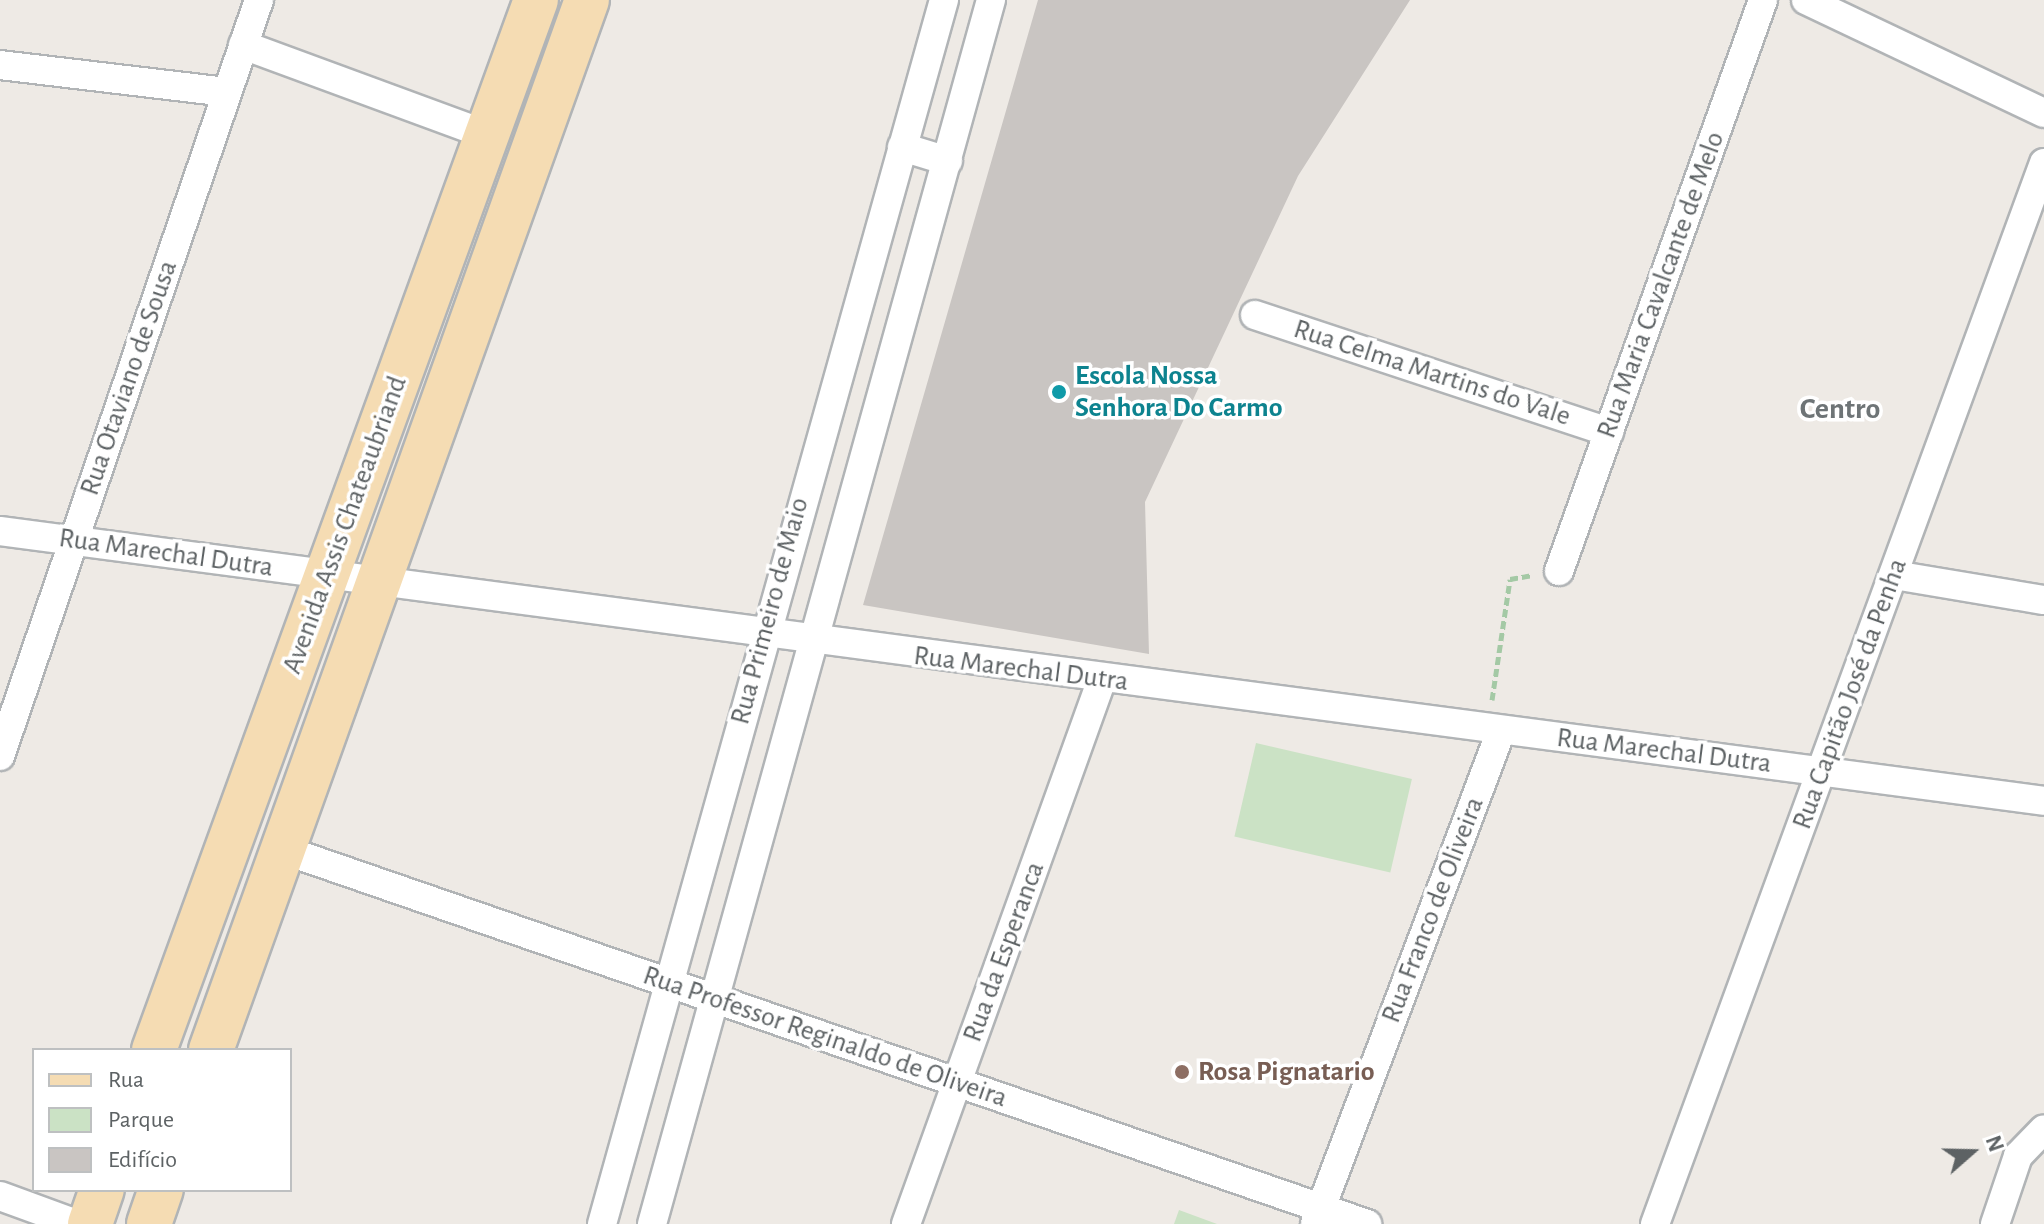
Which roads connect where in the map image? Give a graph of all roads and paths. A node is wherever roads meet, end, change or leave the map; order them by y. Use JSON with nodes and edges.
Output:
{"nodes":[{"id":1,"x":259,"y":0,"type":"edge"},
{"id":2,"x":536,"y":0,"type":"edge"},
{"id":3,"x":587,"y":0,"type":"edge"},
{"id":4,"x":944,"y":0,"type":"edge"},
{"id":5,"x":991,"y":0,"type":"edge"},
{"id":6,"x":1763,"y":0,"type":"edge"},
{"id":7,"x":1806,"y":0,"type":"edge"},
{"id":8,"x":243,"y":45,"type":"junction"},
{"id":9,"x":0,"y":65,"type":"edge"},
{"id":10,"x":226,"y":92,"type":"junction"},
{"id":11,"x":2044,"y":113,"type":"edge"},
{"id":12,"x":487,"y":135,"type":"junction"},
{"id":13,"x":902,"y":147,"type":"junction"},
{"id":14,"x":948,"y":161,"type":"junction"},
{"id":15,"x":2044,"y":163,"type":"edge"},
{"id":16,"x":2032,"y":235,"type":"edge"},
{"id":17,"x":1255,"y":315,"type":"dead end"},
{"id":18,"x":1609,"y":432,"type":"junction"},
{"id":19,"x":0,"y":531,"type":"edge"},
{"id":20,"x":75,"y":538,"type":"junction"},
{"id":21,"x":1559,"y":571,"type":"joint"},
{"id":22,"x":327,"y":575,"type":"junction"},
{"id":23,"x":1894,"y":575,"type":"junction"},
{"id":24,"x":380,"y":587,"type":"junction"},
{"id":25,"x":2044,"y":600,"type":"edge"},
{"id":26,"x":762,"y":636,"type":"junction"},
{"id":27,"x":817,"y":643,"type":"junction"},
{"id":28,"x":1102,"y":679,"type":"junction"},
{"id":29,"x":1495,"y":730,"type":"junction"},
{"id":30,"x":0,"y":756,"type":"edge"},
{"id":31,"x":1821,"y":771,"type":"junction"},
{"id":32,"x":2044,"y":801,"type":"edge"},
{"id":33,"x":284,"y":850,"type":"junction"},
{"id":34,"x":673,"y":984,"type":"junction"},
{"id":35,"x":715,"y":999,"type":"junction"},
{"id":36,"x":155,"y":1048,"type":"edge"},
{"id":37,"x":212,"y":1048,"type":"edge"},
{"id":38,"x":957,"y":1083,"type":"junction"},
{"id":39,"x":2042,"y":1130,"type":"edge"},
{"id":40,"x":101,"y":1192,"type":"edge"},
{"id":41,"x":160,"y":1192,"type":"edge"},
{"id":42,"x":0,"y":1196,"type":"edge"},
{"id":43,"x":1318,"y":1216,"type":"edge"},
{"id":44,"x":77,"y":1224,"type":"edge"},
{"id":45,"x":90,"y":1224,"type":"edge"},
{"id":46,"x":149,"y":1224,"type":"edge"},
{"id":47,"x":602,"y":1224,"type":"edge"},
{"id":48,"x":652,"y":1224,"type":"edge"},
{"id":49,"x":906,"y":1224,"type":"edge"},
{"id":50,"x":1367,"y":1224,"type":"edge"},
{"id":51,"x":1655,"y":1224,"type":"edge"},
{"id":52,"x":1995,"y":1224,"type":"edge"}],
"edges":[{"from":1,"to":8,"type":"street","name":"Rua Otaviano de Sousa"},
{"from":2,"to":12,"type":"main road","name":"Avenida Assis Chateaubriand"},
{"from":3,"to":24,"type":"main road","name":"Avenida Assis Chateaubriand"},
{"from":4,"to":13,"type":"street","name":"Rua Primeiro de Maio"},
{"from":5,"to":14,"type":"street","name":"Rua Primeiro de Maio"},
{"from":6,"to":18,"type":"street","name":"Rua Maria Cavalcante de Melo"},
{"from":7,"to":11,"type":"street"},
{"from":8,"to":10,"type":"street","name":"Rua Otaviano de Sousa"},
{"from":8,"to":12,"type":"street"},
{"from":9,"to":10,"type":"street"},
{"from":10,"to":20,"type":"street","name":"Rua Otaviano de Sousa"},
{"from":12,"to":22,"type":"main road","name":"Avenida Assis Chateaubriand"},
{"from":13,"to":14,"type":"street"},
{"from":13,"to":26,"type":"street","name":"Rua Primeiro de Maio"},
{"from":14,"to":27,"type":"street","name":"Rua Primeiro de Maio"},
{"from":15,"to":16,"type":"street","name":"Rua Capitão José da Penha"},
{"from":16,"to":23,"type":"street","name":"Rua Capitão José da Penha"},
{"from":17,"to":18,"type":"street","name":"Rua Celma Martins do Vale"},
{"from":18,"to":21,"type":"street","name":"Rua Maria Cavalcante de Melo"},
{"from":19,"to":20,"type":"street","name":"Rua Marechal Dutra"},
{"from":20,"to":22,"type":"street","name":"Rua Marechal Dutra"},
{"from":20,"to":30,"type":"street","name":"Rua Otaviano de Sousa"},
{"from":21,"to":29,"type":"path"},
{"from":22,"to":24,"type":"street","name":"Rua Marechal Dutra"},
{"from":22,"to":36,"type":"main road","name":"Avenida Assis Chateaubriand"},
{"from":23,"to":25,"type":"street"},
{"from":23,"to":31,"type":"street","name":"Rua Capitão José da Penha"},
{"from":24,"to":26,"type":"street","name":"Rua Marechal Dutra"},
{"from":24,"to":33,"type":"main road","name":"Avenida Assis Chateaubriand"},
{"from":26,"to":27,"type":"street","name":"Rua Marechal Dutra"},
{"from":26,"to":34,"type":"street","name":"Rua Primeiro de Maio"},
{"from":27,"to":28,"type":"street","name":"Rua Marechal Dutra"},
{"from":27,"to":35,"type":"street","name":"Rua Primeiro de Maio"},
{"from":28,"to":29,"type":"street","name":"Rua Marechal Dutra"},
{"from":28,"to":38,"type":"street","name":"Rua da Esperanca"},
{"from":29,"to":31,"type":"street","name":"Rua Marechal Dutra"},
{"from":29,"to":43,"type":"street","name":"Rua Franco de Oliveira"},
{"from":31,"to":32,"type":"street","name":"Rua Marechal Dutra"},
{"from":31,"to":51,"type":"street","name":"Rua Capitão José da Penha"},
{"from":33,"to":34,"type":"street","name":"Rua Professor Reginaldo de Oliveira"},
{"from":33,"to":37,"type":"main road","name":"Avenida Assis Chateaubriand"},
{"from":34,"to":35,"type":"street","name":"Rua Professor Reginaldo de Oliveira"},
{"from":34,"to":47,"type":"street","name":"Rua Primeiro de Maio"},
{"from":35,"to":38,"type":"street","name":"Rua Professor Reginaldo de Oliveira"},
{"from":35,"to":48,"type":"street","name":"Rua Primeiro de Maio"},
{"from":38,"to":43,"type":"street","name":"Rua Professor Reginaldo de Oliveira"},
{"from":38,"to":49,"type":"street","name":"Rua da Esperanca"},
{"from":39,"to":52,"type":"street"},
{"from":40,"to":45,"type":"main road"},
{"from":41,"to":46,"type":"main road"},
{"from":42,"to":44,"type":"street"},
{"from":43,"to":50,"type":"street","name":"Rua Professor Reginaldo de Oliveira"}]}
